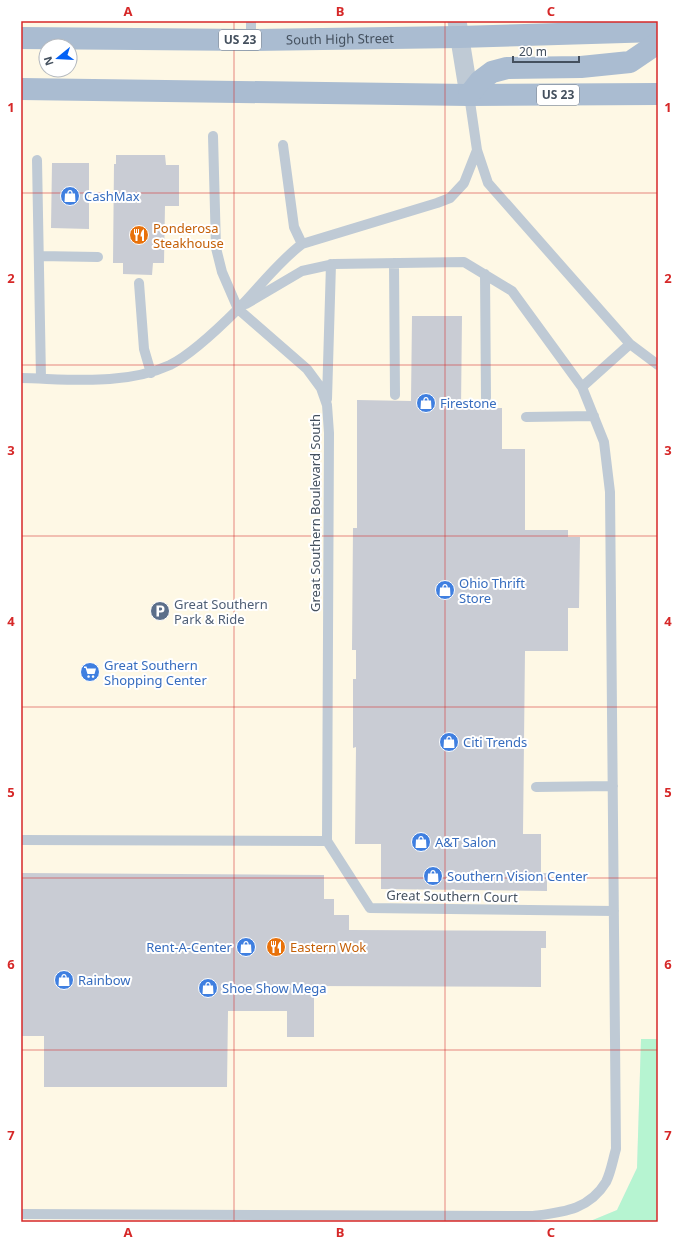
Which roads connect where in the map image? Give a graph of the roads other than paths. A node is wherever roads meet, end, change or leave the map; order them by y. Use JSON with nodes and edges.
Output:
{"nodes":[{"id":1,"x":458,"y":29,"type":"edge"},
{"id":2,"x":251,"y":30,"type":"edge"},
{"id":3,"x":652,"y":32,"type":"edge"},
{"id":4,"x":21,"y":38,"type":"edge"},
{"id":5,"x":21,"y":89,"type":"edge"},
{"id":6,"x":658,"y":94,"type":"edge"},
{"id":7,"x":469,"y":95,"type":"junction"},
{"id":8,"x":213,"y":136,"type":"dead end"},
{"id":9,"x":283,"y":145,"type":"dead end"},
{"id":10,"x":477,"y":150,"type":"junction"},
{"id":11,"x":37,"y":160,"type":"dead end"},
{"id":12,"x":302,"y":244,"type":"junction"},
{"id":13,"x":39,"y":256,"type":"junction"},
{"id":14,"x":98,"y":257,"type":"dead end"},
{"id":15,"x":394,"y":263,"type":"junction"},
{"id":16,"x":331,"y":264,"type":"junction"},
{"id":17,"x":485,"y":274,"type":"junction"},
{"id":18,"x":139,"y":284,"type":"dead end"},
{"id":19,"x":238,"y":309,"type":"junction"},
{"id":20,"x":630,"y":344,"type":"junction"},
{"id":21,"x":658,"y":365,"type":"edge"},
{"id":22,"x":151,"y":373,"type":"junction"},
{"id":23,"x":21,"y":378,"type":"edge"},
{"id":24,"x":42,"y":378,"type":"junction"},
{"id":25,"x":582,"y":387,"type":"junction"},
{"id":26,"x":395,"y":395,"type":"dead end"},
{"id":27,"x":486,"y":398,"type":"dead end"},
{"id":28,"x":327,"y":405,"type":"junction"},
{"id":29,"x":594,"y":416,"type":"junction"},
{"id":30,"x":526,"y":417,"type":"dead end"},
{"id":31,"x":613,"y":786,"type":"junction"},
{"id":32,"x":536,"y":787,"type":"dead end"},
{"id":33,"x":21,"y":840,"type":"edge"},
{"id":34,"x":327,"y":841,"type":"junction"},
{"id":35,"x":614,"y":911,"type":"junction"},
{"id":36,"x":21,"y":1214,"type":"edge"}],
"edges":[{"from":1,"to":2,"type":"main road","name":"South High Street","number":"US 23"},
{"from":1,"to":3,"type":"main road","name":"South High Street","number":"US 23"},
{"from":1,"to":7,"type":"street"},
{"from":2,"to":4,"type":"main road","name":"South High Street","number":"US 23"},
{"from":3,"to":7,"type":"main road"},
{"from":5,"to":7,"type":"main road","number":"US 23"},
{"from":6,"to":7,"type":"main road","number":"US 23"},
{"from":7,"to":10,"type":"lane"},
{"from":8,"to":19,"type":"lane"},
{"from":9,"to":12,"type":"lane"},
{"from":10,"to":12,"type":"lane"},
{"from":10,"to":20,"type":"lane"},
{"from":11,"to":13,"type":"lane"},
{"from":12,"to":19,"type":"lane"},
{"from":13,"to":14,"type":"lane"},
{"from":13,"to":24,"type":"lane"},
{"from":15,"to":16,"type":"lane"},
{"from":15,"to":17,"type":"lane"},
{"from":15,"to":26,"type":"lane"},
{"from":16,"to":19,"type":"lane"},
{"from":16,"to":28,"type":"lane"},
{"from":17,"to":25,"type":"lane"},
{"from":17,"to":27,"type":"lane"},
{"from":18,"to":22,"type":"lane"},
{"from":19,"to":22,"type":"lane"},
{"from":19,"to":28,"type":"lane","name":"Great Southern Boulevard South"},
{"from":20,"to":21,"type":"lane"},
{"from":20,"to":25,"type":"lane"},
{"from":22,"to":24,"type":"lane"},
{"from":23,"to":24,"type":"lane"},
{"from":25,"to":29,"type":"lane"},
{"from":28,"to":34,"type":"lane","name":"Great Southern Boulevard South"},
{"from":29,"to":30,"type":"lane"},
{"from":29,"to":31,"type":"lane"},
{"from":31,"to":32,"type":"lane"},
{"from":31,"to":35,"type":"lane"},
{"from":33,"to":34,"type":"lane"},
{"from":34,"to":35,"type":"lane","name":"Great Southern Court"},
{"from":35,"to":36,"type":"lane"}]}
